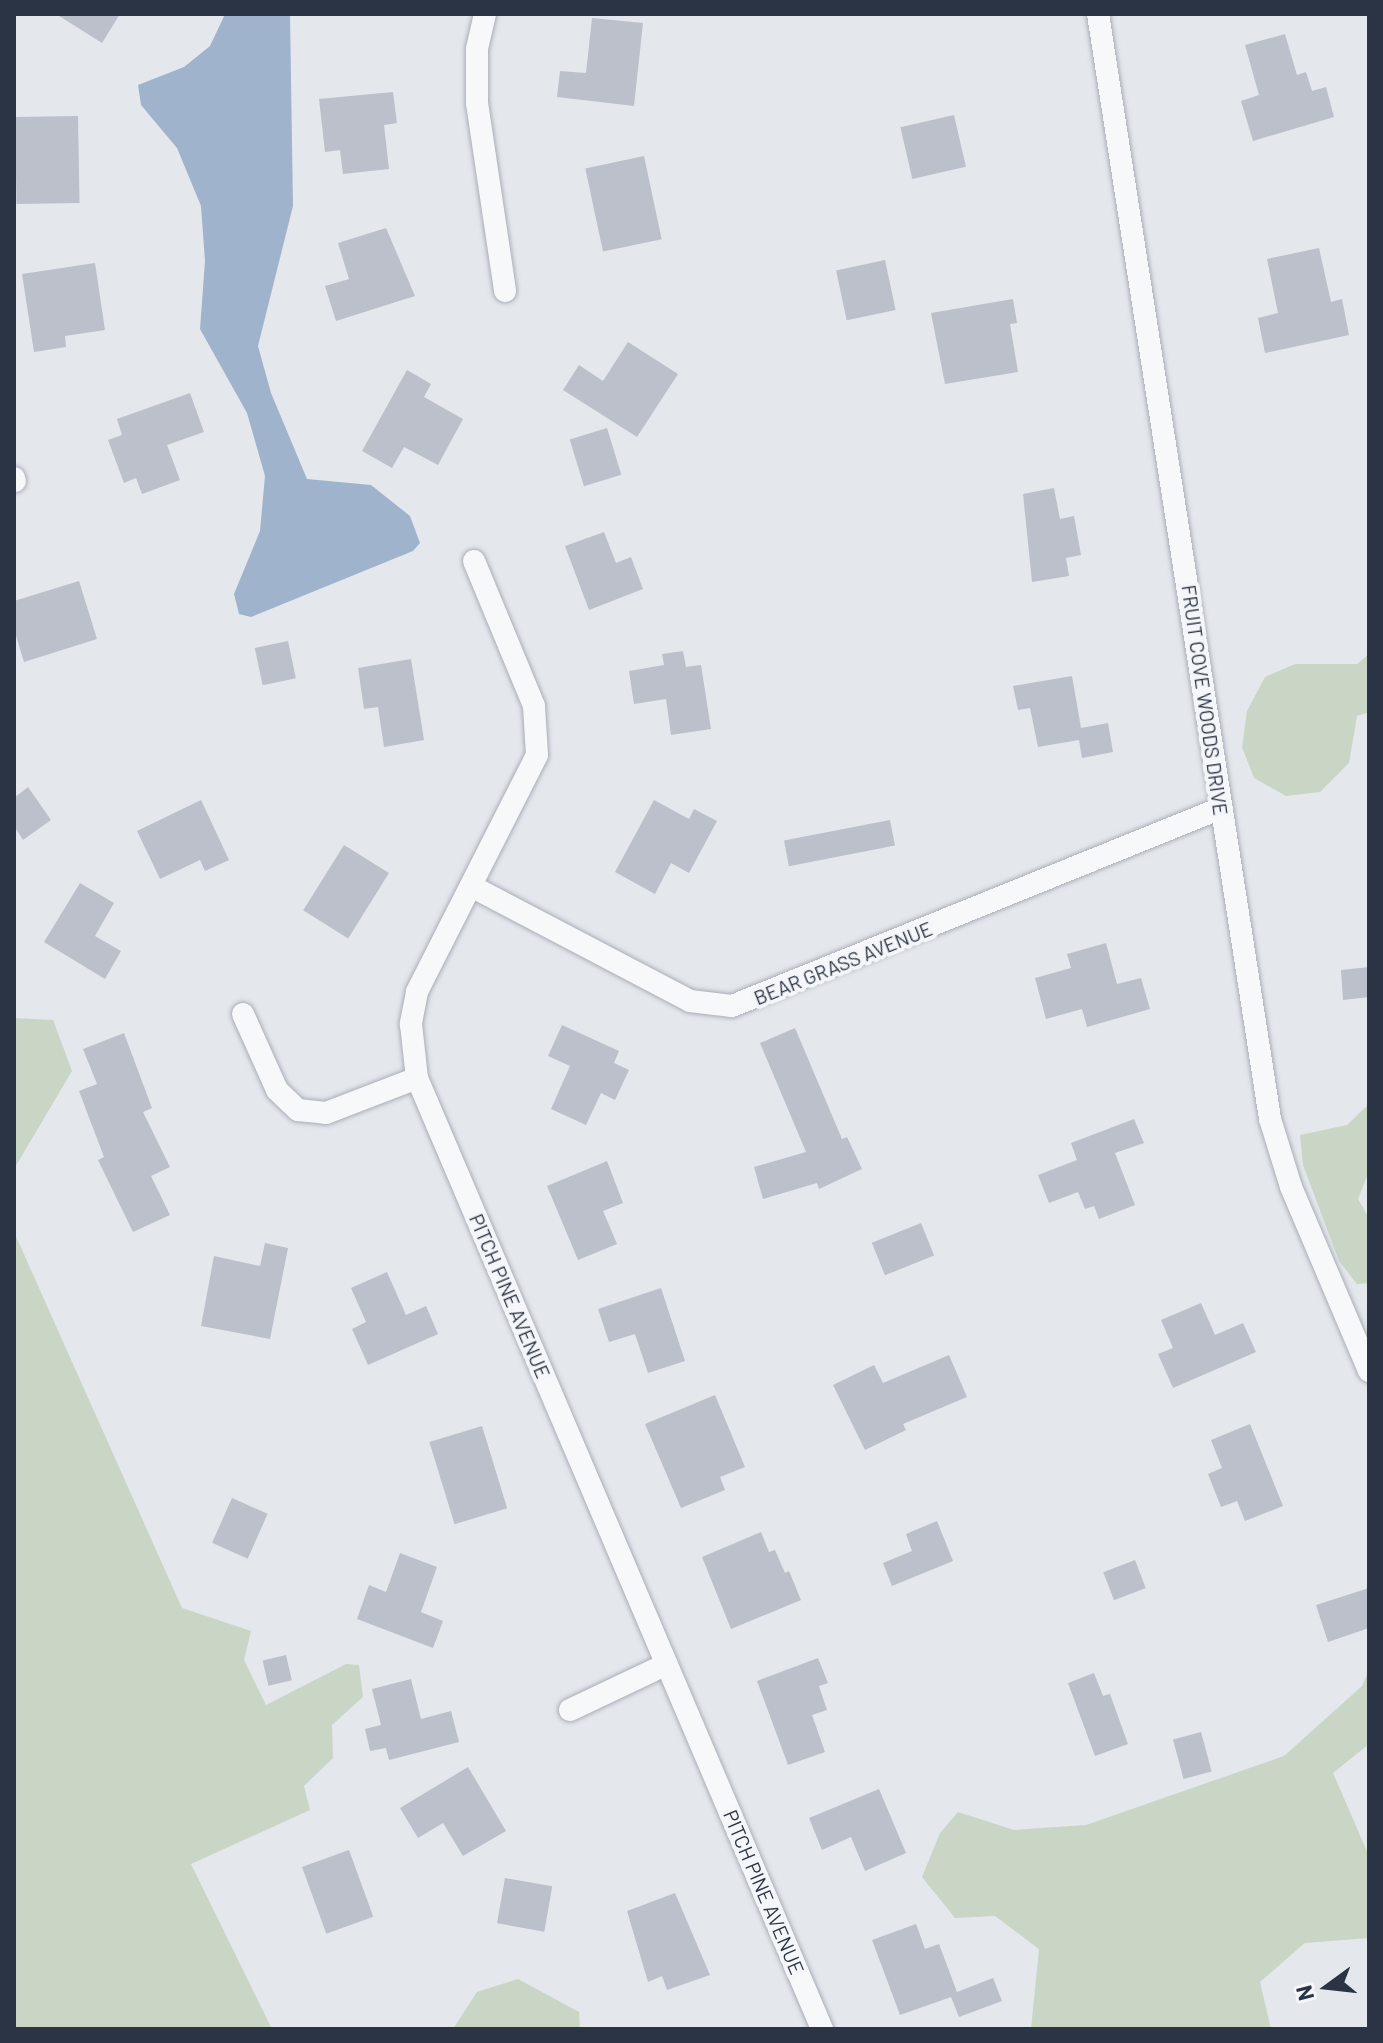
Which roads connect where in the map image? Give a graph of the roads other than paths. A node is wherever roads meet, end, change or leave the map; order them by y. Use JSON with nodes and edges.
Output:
{"nodes":[{"id":1,"x":485,"y":14,"type":"edge"},
{"id":2,"x":1098,"y":14,"type":"edge"},
{"id":3,"x":505,"y":291,"type":"dead end"},
{"id":4,"x":474,"y":561,"type":"dead end"},
{"id":5,"x":1221,"y":808,"type":"junction"},
{"id":6,"x":471,"y":886,"type":"junction"},
{"id":7,"x":243,"y":1014,"type":"dead end"},
{"id":8,"x":417,"y":1078,"type":"junction"},
{"id":9,"x":1369,"y":1371,"type":"edge"},
{"id":10,"x":667,"y":1664,"type":"junction"},
{"id":11,"x":570,"y":1710,"type":"dead end"},
{"id":12,"x":822,"y":2029,"type":"edge"}],
"edges":[{"from":1,"to":3,"type":"street"},
{"from":2,"to":5,"type":"street","name":"FRUIT COVE WOODS DRIVE"},
{"from":4,"to":6,"type":"street","name":"PITCH PINE AVENUE"},
{"from":5,"to":6,"type":"street","name":"BEAR GRASS AVENUE"},
{"from":5,"to":9,"type":"street","name":"FRUIT COVE WOODS DRIVE"},
{"from":6,"to":8,"type":"street","name":"PITCH PINE AVENUE"},
{"from":7,"to":8,"type":"street"},
{"from":8,"to":10,"type":"street","name":"PITCH PINE AVENUE"},
{"from":10,"to":11,"type":"street"},
{"from":10,"to":12,"type":"street","name":"PITCH PINE AVENUE"}]}
